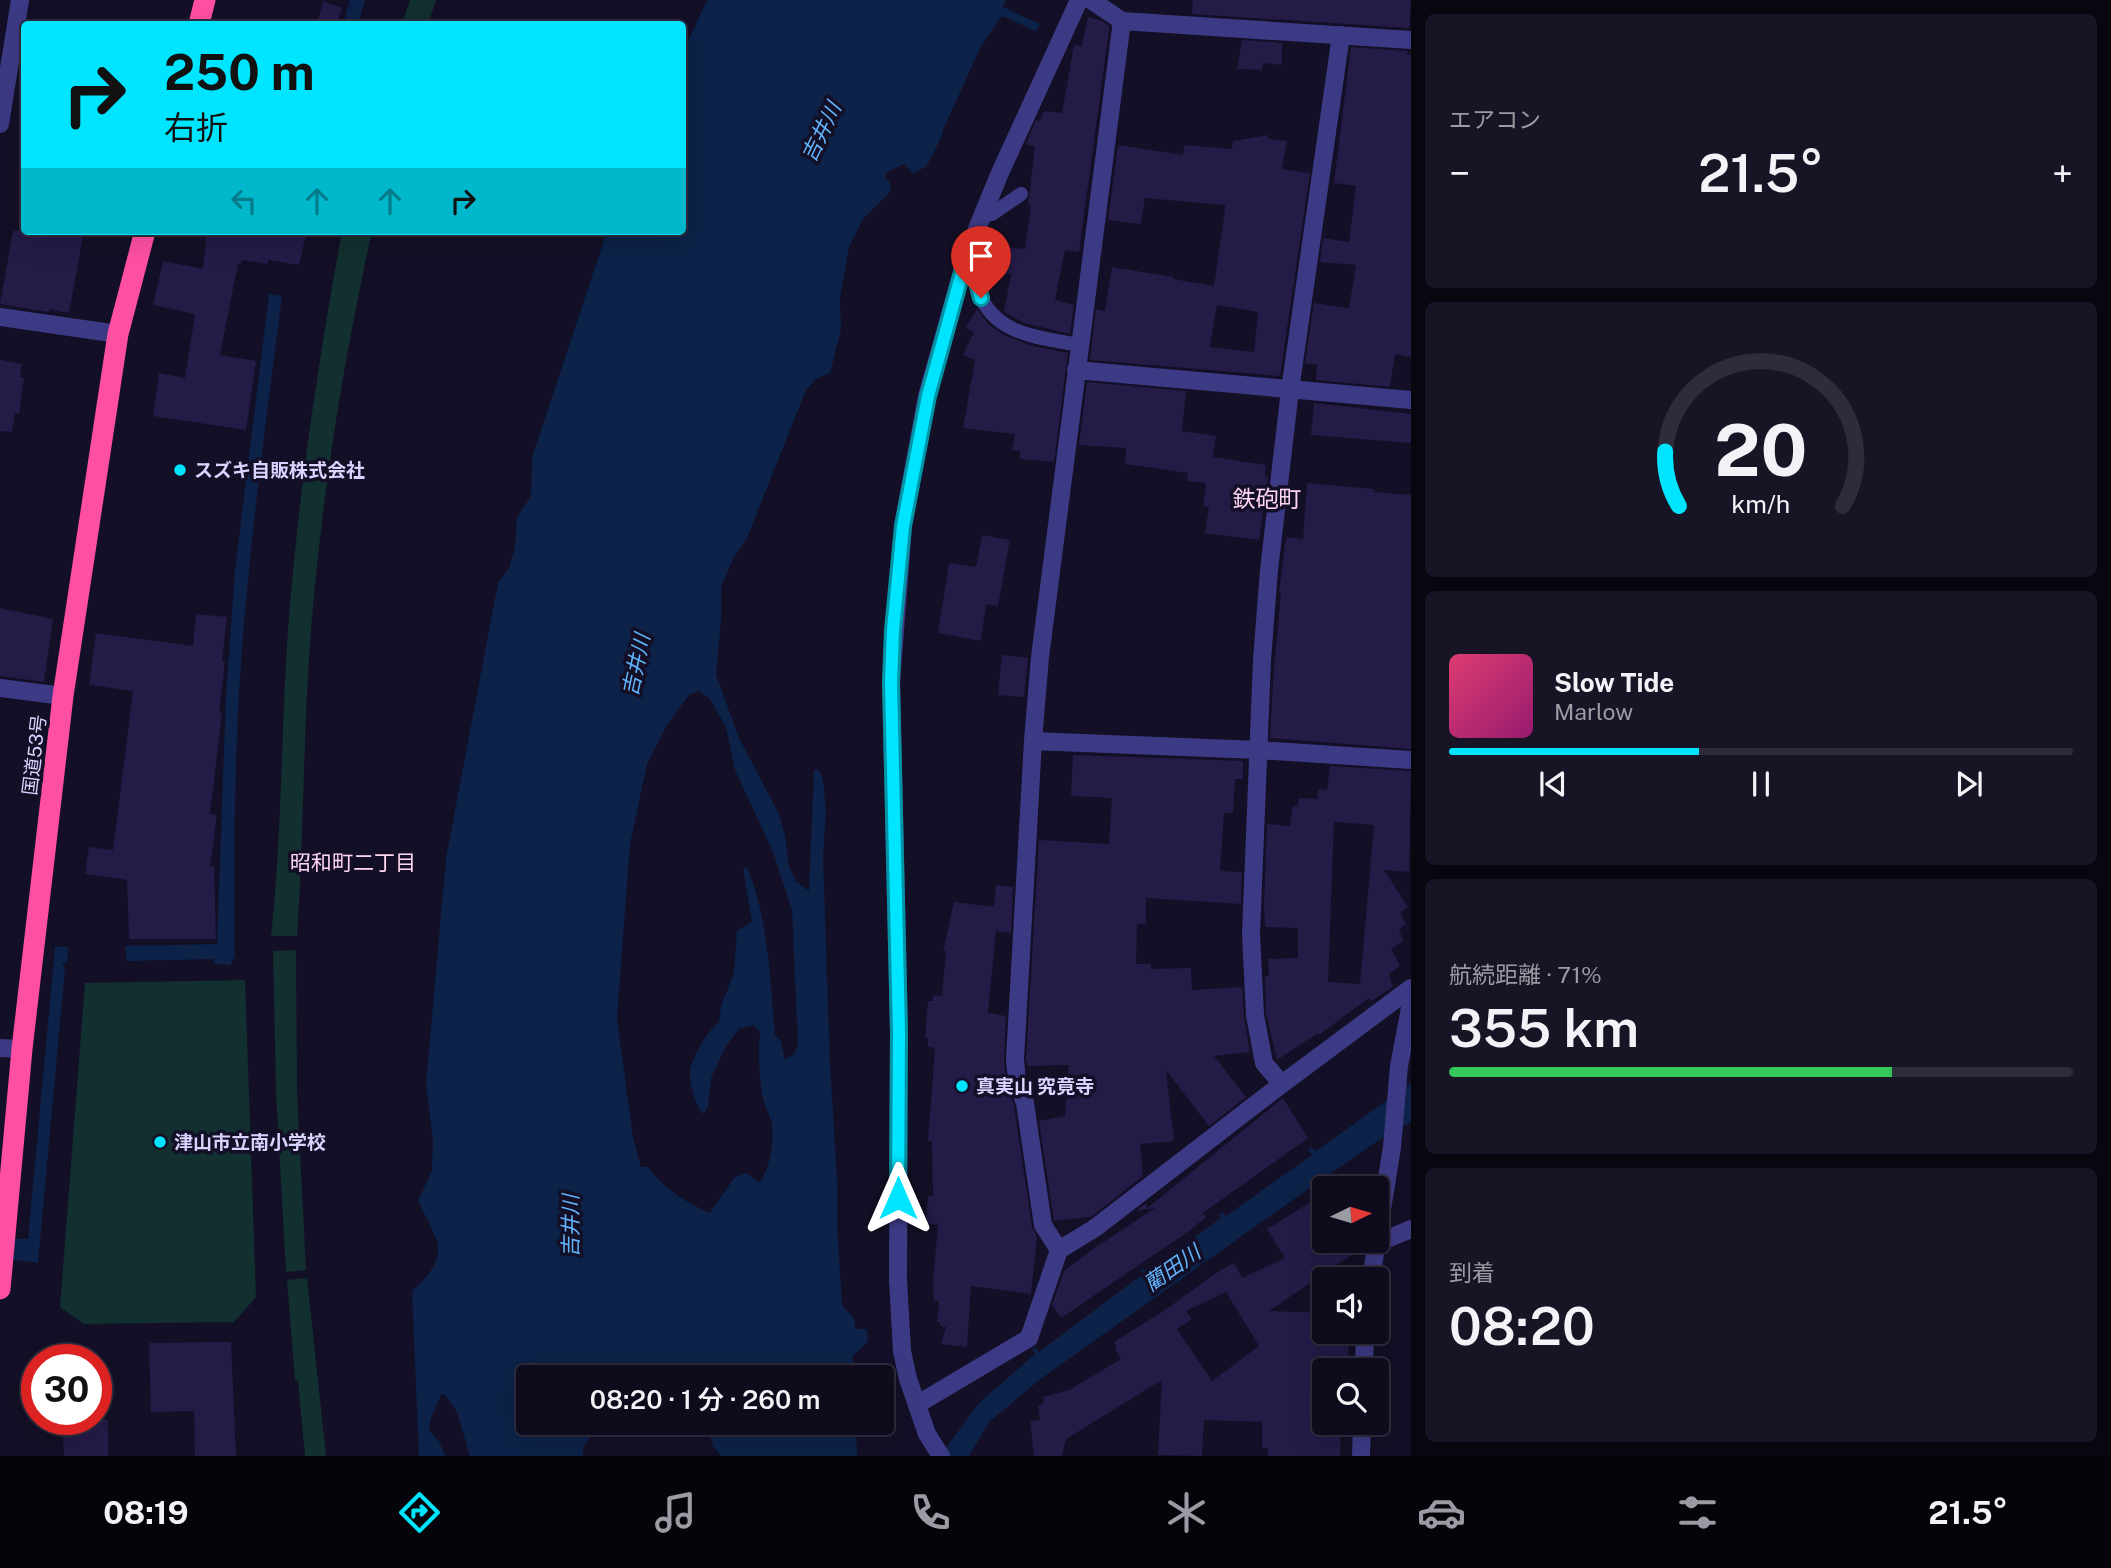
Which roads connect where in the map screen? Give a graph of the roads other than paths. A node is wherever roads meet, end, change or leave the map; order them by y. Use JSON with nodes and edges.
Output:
{"nodes":[{"id":1,"x":20,"y":0,"type":"edge"},
{"id":2,"x":205,"y":0,"type":"edge"},
{"id":3,"x":1079,"y":0,"type":"edge"},
{"id":4,"x":1091,"y":0,"type":"edge"},
{"id":5,"x":200,"y":21,"type":"edge"},
{"id":6,"x":1122,"y":22,"type":"junction"},
{"id":7,"x":1340,"y":35,"type":"junction"},
{"id":8,"x":1411,"y":40,"type":"edge"},
{"id":9,"x":0,"y":124,"type":"edge"},
{"id":10,"x":1021,"y":194,"type":"dead end"},
{"id":11,"x":983,"y":214,"type":"junction"},
{"id":12,"x":144,"y":235,"type":"edge"},
{"id":13,"x":966,"y":258,"type":"junction"},
{"id":14,"x":0,"y":317,"type":"edge"},
{"id":15,"x":118,"y":334,"type":"junction"},
{"id":16,"x":1079,"y":345,"type":"junction"},
{"id":17,"x":1076,"y":370,"type":"junction"},
{"id":18,"x":1290,"y":390,"type":"junction"},
{"id":19,"x":1411,"y":400,"type":"edge"},
{"id":20,"x":0,"y":688,"type":"edge"},
{"id":21,"x":63,"y":696,"type":"junction"},
{"id":22,"x":1033,"y":741,"type":"junction"},
{"id":23,"x":1258,"y":750,"type":"junction"},
{"id":24,"x":1411,"y":760,"type":"edge"},
{"id":25,"x":1411,"y":988,"type":"edge"},
{"id":26,"x":1411,"y":1003,"type":"edge"},
{"id":27,"x":0,"y":1048,"type":"edge"},
{"id":28,"x":22,"y":1049,"type":"junction"},
{"id":29,"x":1282,"y":1084,"type":"junction"},
{"id":30,"x":1387,"y":1176,"type":"edge"},
{"id":31,"x":1411,"y":1229,"type":"edge"},
{"id":32,"x":1390,"y":1236,"type":"edge"},
{"id":33,"x":1059,"y":1250,"type":"junction"},
{"id":34,"x":0,"y":1289,"type":"edge"},
{"id":35,"x":918,"y":1404,"type":"junction"},
{"id":36,"x":1363,"y":1435,"type":"edge"},
{"id":37,"x":941,"y":1456,"type":"edge"},
{"id":38,"x":1362,"y":1456,"type":"edge"}],
"edges":[{"from":1,"to":9,"type":"street"},
{"from":2,"to":5,"type":"highway"},
{"from":3,"to":11,"type":"street"},
{"from":4,"to":6,"type":"street"},
{"from":6,"to":7,"type":"street"},
{"from":6,"to":16,"type":"street"},
{"from":7,"to":8,"type":"street"},
{"from":7,"to":18,"type":"street"},
{"from":10,"to":11,"type":"lane"},
{"from":11,"to":13,"type":"street"},
{"from":12,"to":15,"type":"highway","name":"国道53号"},
{"from":13,"to":16,"type":"lane"},
{"from":13,"to":35,"type":"street"},
{"from":14,"to":15,"type":"street"},
{"from":15,"to":21,"type":"highway","name":"国道53号"},
{"from":16,"to":17,"type":"street"},
{"from":17,"to":18,"type":"street"},
{"from":17,"to":22,"type":"street"},
{"from":18,"to":19,"type":"street"},
{"from":18,"to":23,"type":"street"},
{"from":20,"to":21,"type":"street"},
{"from":21,"to":28,"type":"highway","name":"国道53号"},
{"from":22,"to":23,"type":"street"},
{"from":22,"to":33,"type":"street"},
{"from":23,"to":24,"type":"street"},
{"from":23,"to":29,"type":"street"},
{"from":25,"to":29,"type":"street"},
{"from":26,"to":30,"type":"street"},
{"from":27,"to":28,"type":"street"},
{"from":28,"to":34,"type":"highway","name":"国道53号"},
{"from":29,"to":33,"type":"street"},
{"from":31,"to":32,"type":"street"},
{"from":33,"to":35,"type":"street"},
{"from":35,"to":37,"type":"street"},
{"from":36,"to":38,"type":"street"}]}
